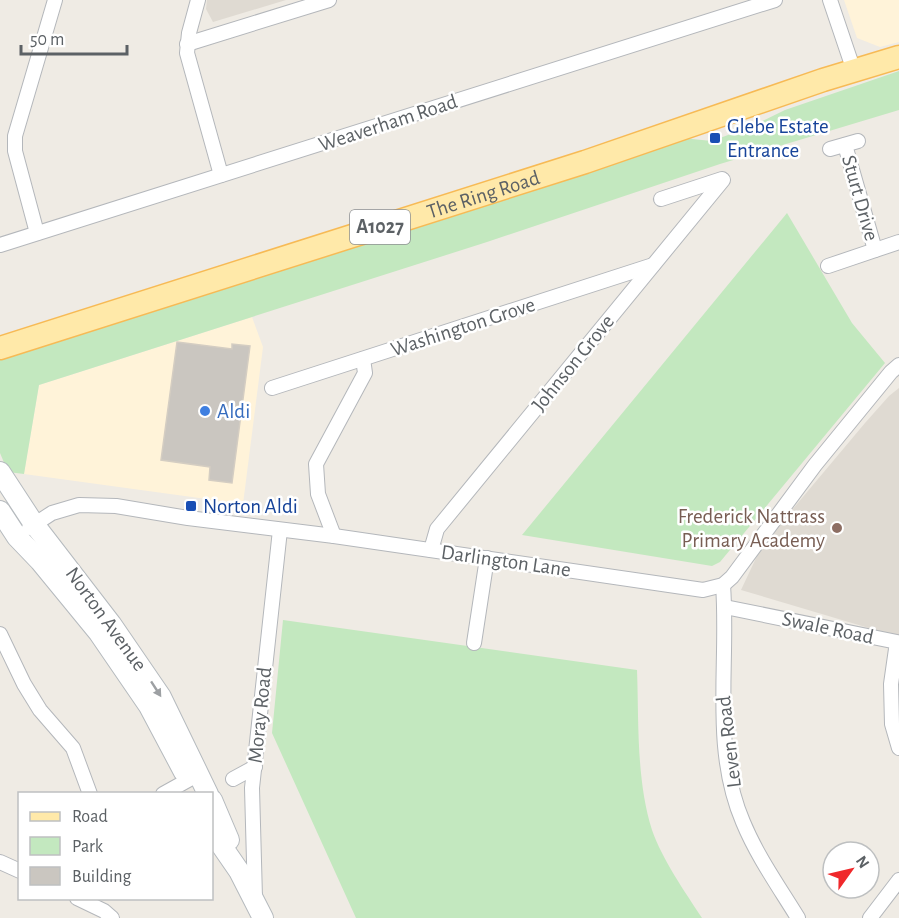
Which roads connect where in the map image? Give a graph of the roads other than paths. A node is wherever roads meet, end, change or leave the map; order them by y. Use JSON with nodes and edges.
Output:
{"nodes":[{"id":1,"x":56,"y":0,"type":"edge"},
{"id":2,"x":198,"y":0,"type":"edge"},
{"id":3,"x":329,"y":0,"type":"edge"},
{"id":4,"x":775,"y":0,"type":"edge"},
{"id":5,"x":830,"y":0,"type":"edge"},
{"id":6,"x":187,"y":44,"type":"junction"},
{"id":7,"x":899,"y":57,"type":"edge"},
{"id":8,"x":854,"y":71,"type":"junction"},
{"id":9,"x":830,"y":149,"type":"dead end"},
{"id":10,"x":221,"y":175,"type":"junction"},
{"id":11,"x":661,"y":199,"type":"dead end"},
{"id":12,"x":37,"y":233,"type":"junction"},
{"id":13,"x":899,"y":242,"type":"edge"},
{"id":14,"x":0,"y":245,"type":"edge"},
{"id":15,"x":875,"y":250,"type":"junction"},
{"id":16,"x":653,"y":265,"type":"junction"},
{"id":17,"x":828,"y":266,"type":"dead end"},
{"id":18,"x":0,"y":348,"type":"edge"},
{"id":19,"x":363,"y":359,"type":"junction"},
{"id":20,"x":899,"y":365,"type":"edge"},
{"id":21,"x":272,"y":388,"type":"dead end"},
{"id":22,"x":1,"y":477,"type":"edge"},
{"id":23,"x":0,"y":511,"type":"edge"},
{"id":24,"x":34,"y":524,"type":"junction"},
{"id":25,"x":280,"y":530,"type":"junction"},
{"id":26,"x":334,"y":536,"type":"junction"},
{"id":27,"x":17,"y":537,"type":"junction"},
{"id":28,"x":431,"y":550,"type":"junction"},
{"id":29,"x":487,"y":558,"type":"junction"},
{"id":30,"x":723,"y":585,"type":"junction"},
{"id":31,"x":725,"y":607,"type":"junction"},
{"id":32,"x":0,"y":634,"type":"edge"},
{"id":33,"x":474,"y":643,"type":"dead end"},
{"id":34,"x":899,"y":748,"type":"edge"},
{"id":35,"x":255,"y":767,"type":"junction"},
{"id":36,"x":233,"y":779,"type":"dead end"},
{"id":37,"x":194,"y":783,"type":"edge"},
{"id":38,"x":89,"y":792,"type":"edge"},
{"id":39,"x":169,"y":792,"type":"edge"},
{"id":40,"x":213,"y":802,"type":"edge"},
{"id":41,"x":213,"y":829,"type":"edge"},
{"id":42,"x":0,"y":862,"type":"edge"},
{"id":43,"x":18,"y":870,"type":"edge"},
{"id":44,"x":239,"y":871,"type":"junction"},
{"id":45,"x":899,"y":880,"type":"edge"},
{"id":46,"x":80,"y":900,"type":"edge"},
{"id":47,"x":259,"y":909,"type":"edge"},
{"id":48,"x":112,"y":918,"type":"edge"},
{"id":49,"x":798,"y":918,"type":"edge"},
{"id":50,"x":870,"y":918,"type":"edge"}],
"edges":[{"from":1,"to":12,"type":"street"},
{"from":2,"to":6,"type":"street"},
{"from":3,"to":6,"type":"street"},
{"from":4,"to":10,"type":"street","name":"Weaverham Road"},
{"from":5,"to":8,"type":"street"},
{"from":6,"to":10,"type":"street"},
{"from":7,"to":8,"type":"main road","number":"A1027"},
{"from":8,"to":18,"type":"main road","name":"The Ring Road","number":"A1027"},
{"from":9,"to":15,"type":"street","name":"Sturt Drive"},
{"from":10,"to":12,"type":"street","name":"Weaverham Road"},
{"from":11,"to":16,"type":"street","name":"Johnson Grove"},
{"from":12,"to":14,"type":"street","name":"Weaverham Road"},
{"from":13,"to":15,"type":"street"},
{"from":15,"to":17,"type":"street"},
{"from":16,"to":19,"type":"street","name":"Washington Grove"},
{"from":16,"to":28,"type":"street","name":"Johnson Grove"},
{"from":19,"to":21,"type":"street","name":"Washington Grove"},
{"from":19,"to":26,"type":"street"},
{"from":20,"to":30,"type":"street"},
{"from":22,"to":24,"type":"street","name":"Norton Avenue"},
{"from":23,"to":27,"type":"street","name":"Norton Avenue"},
{"from":24,"to":25,"type":"street","name":"Darlington Lane"},
{"from":24,"to":27,"type":"street","name":"Darlington Lane"},
{"from":24,"to":37,"type":"street","name":"Norton Avenue","one_way":true},
{"from":25,"to":26,"type":"street","name":"Darlington Lane"},
{"from":25,"to":35,"type":"street","name":"Moray Road"},
{"from":26,"to":28,"type":"street","name":"Darlington Lane"},
{"from":27,"to":37,"type":"street","name":"Norton Avenue"},
{"from":28,"to":29,"type":"street","name":"Darlington Lane"},
{"from":29,"to":30,"type":"street","name":"Darlington Lane"},
{"from":29,"to":33,"type":"street"},
{"from":30,"to":31,"type":"street","name":"Leven Road"},
{"from":31,"to":34,"type":"street","name":"Swale Road"},
{"from":31,"to":49,"type":"street","name":"Leven Road"},
{"from":32,"to":38,"type":"street"},
{"from":35,"to":36,"type":"street"},
{"from":35,"to":47,"type":"street","name":"Moray Road"},
{"from":37,"to":39,"type":"street"},
{"from":40,"to":44,"type":"street"},
{"from":41,"to":44,"type":"street"},
{"from":42,"to":43,"type":"street"},
{"from":44,"to":47,"type":"street"},
{"from":45,"to":50,"type":"street"},
{"from":46,"to":48,"type":"street"}]}
